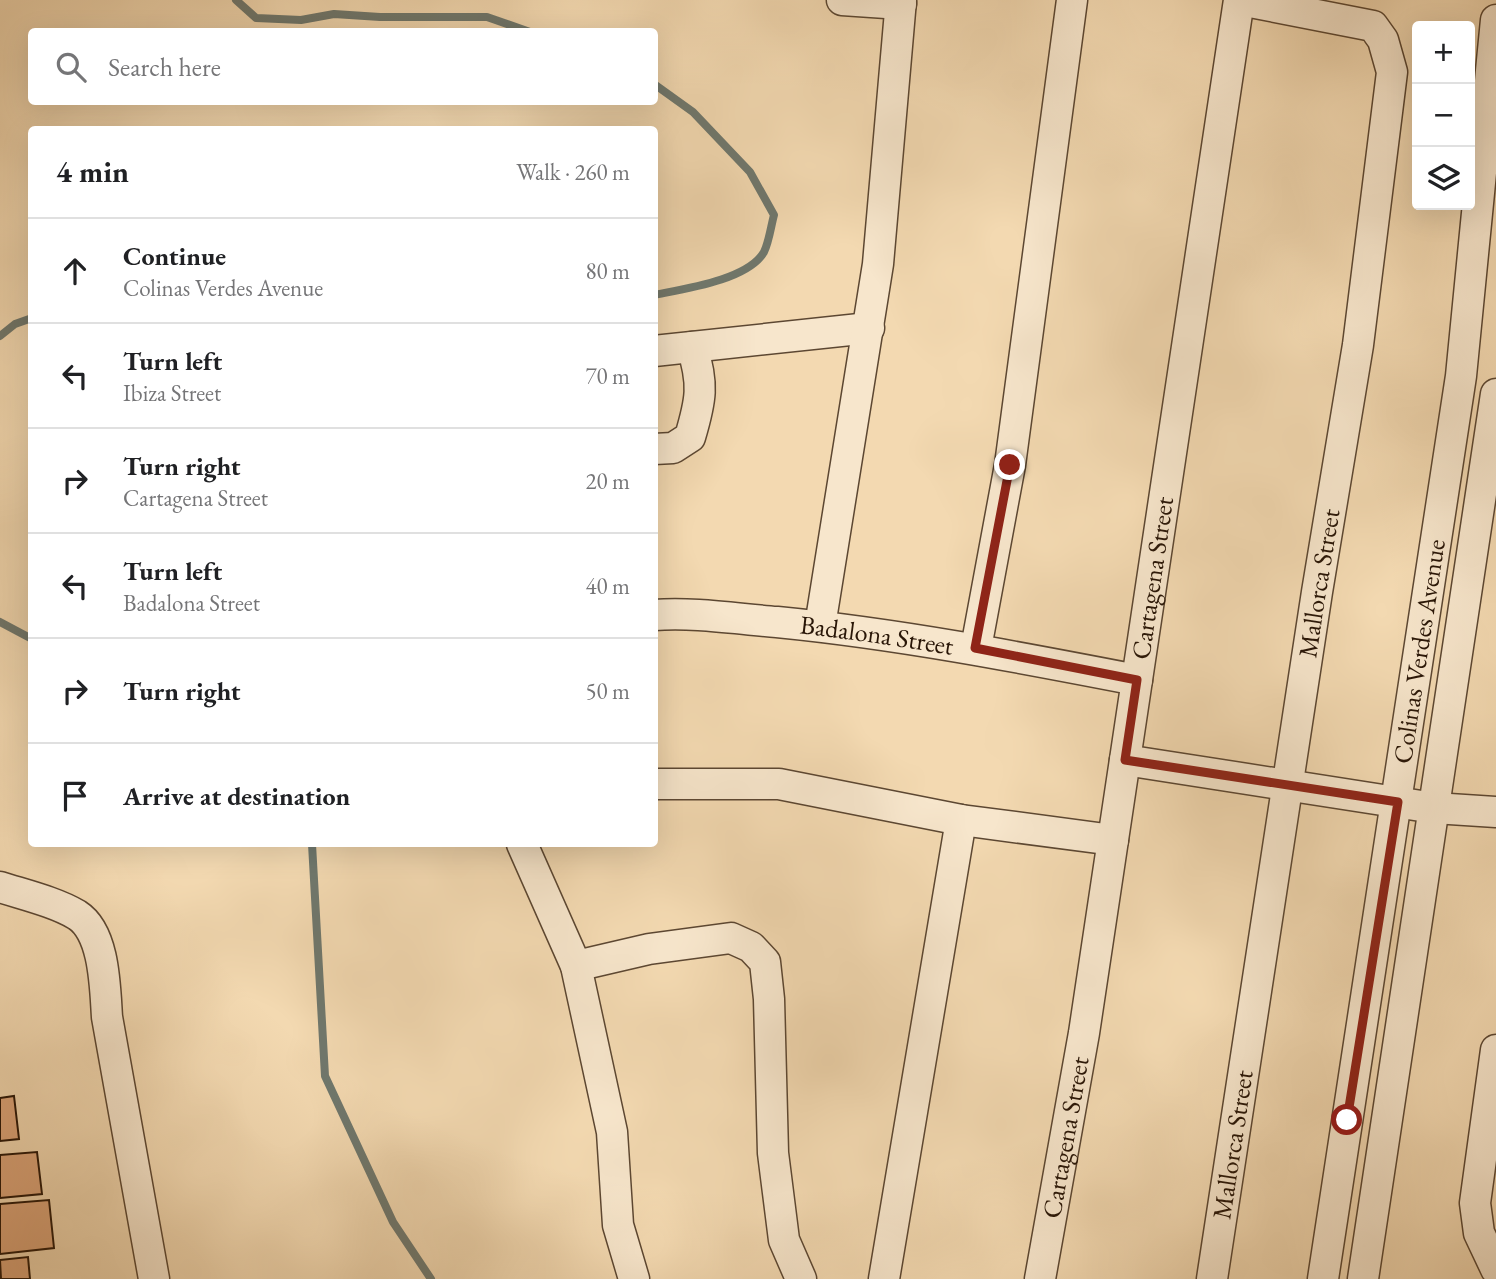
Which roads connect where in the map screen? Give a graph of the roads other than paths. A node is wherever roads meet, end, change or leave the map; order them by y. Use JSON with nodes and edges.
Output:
{"nodes":[{"id":1,"x":842,"y":0,"type":"edge"},
{"id":2,"x":1072,"y":0,"type":"edge"},
{"id":3,"x":1239,"y":0,"type":"edge"},
{"id":4,"x":901,"y":2,"type":"edge"},
{"id":5,"x":1496,"y":20,"type":"edge"},
{"id":6,"x":869,"y":328,"type":"junction"},
{"id":7,"x":692,"y":347,"type":"junction"},
{"id":8,"x":658,"y":351,"type":"edge"},
{"id":9,"x":1496,"y":394,"type":"edge"},
{"id":10,"x":658,"y":450,"type":"edge"},
{"id":11,"x":658,"y":615,"type":"edge"},
{"id":12,"x":820,"y":626,"type":"junction"},
{"id":13,"x":975,"y":648,"type":"junction"},
{"id":14,"x":1137,"y":680,"type":"junction"},
{"id":15,"x":1125,"y":760,"type":"junction"},
{"id":16,"x":658,"y":784,"type":"edge"},
{"id":17,"x":1288,"y":784,"type":"junction"},
{"id":18,"x":1398,"y":802,"type":"junction"},
{"id":19,"x":1434,"y":808,"type":"junction"},
{"id":20,"x":1496,"y":813,"type":"edge"},
{"id":21,"x":961,"y":820,"type":"junction"},
{"id":22,"x":1113,"y":840,"type":"junction"},
{"id":23,"x":523,"y":847,"type":"edge"},
{"id":24,"x":0,"y":887,"type":"edge"},
{"id":25,"x":576,"y":966,"type":"junction"},
{"id":26,"x":1496,"y":1050,"type":"edge"},
{"id":27,"x":1496,"y":1269,"type":"edge"},
{"id":28,"x":154,"y":1279,"type":"edge"},
{"id":29,"x":634,"y":1279,"type":"edge"},
{"id":30,"x":801,"y":1279,"type":"edge"},
{"id":31,"x":884,"y":1279,"type":"edge"},
{"id":32,"x":1040,"y":1279,"type":"edge"},
{"id":33,"x":1212,"y":1279,"type":"edge"},
{"id":34,"x":1323,"y":1279,"type":"edge"},
{"id":35,"x":1363,"y":1279,"type":"edge"}],
"edges":[{"from":1,"to":4,"type":"street"},
{"from":2,"to":13,"type":"street"},
{"from":3,"to":14,"type":"street","name":"Cartagena Street"},
{"from":3,"to":17,"type":"street","name":"Mallorca Street"},
{"from":4,"to":6,"type":"street"},
{"from":5,"to":18,"type":"street","name":"Colinas Verdes Avenue"},
{"from":6,"to":7,"type":"street"},
{"from":6,"to":12,"type":"street"},
{"from":7,"to":8,"type":"street"},
{"from":7,"to":10,"type":"street"},
{"from":9,"to":19,"type":"street","name":"Colinas Verdes Avenue"},
{"from":11,"to":12,"type":"street","name":"Badalona Street"},
{"from":12,"to":13,"type":"street","name":"Badalona Street"},
{"from":13,"to":14,"type":"street","name":"Badalona Street"},
{"from":14,"to":15,"type":"street","name":"Cartagena Street"},
{"from":15,"to":17,"type":"street"},
{"from":15,"to":22,"type":"street","name":"Cartagena Street"},
{"from":16,"to":21,"type":"street"},
{"from":17,"to":18,"type":"street"},
{"from":17,"to":33,"type":"street","name":"Mallorca Street"},
{"from":18,"to":19,"type":"street"},
{"from":18,"to":34,"type":"street","name":"Colinas Verdes Avenue"},
{"from":19,"to":20,"type":"street"},
{"from":19,"to":35,"type":"street","name":"Colinas Verdes Avenue"},
{"from":21,"to":22,"type":"street"},
{"from":21,"to":31,"type":"street"},
{"from":22,"to":32,"type":"street","name":"Cartagena Street"},
{"from":23,"to":25,"type":"street"},
{"from":24,"to":28,"type":"street"},
{"from":25,"to":29,"type":"street"},
{"from":25,"to":30,"type":"street"},
{"from":26,"to":27,"type":"street"}]}
